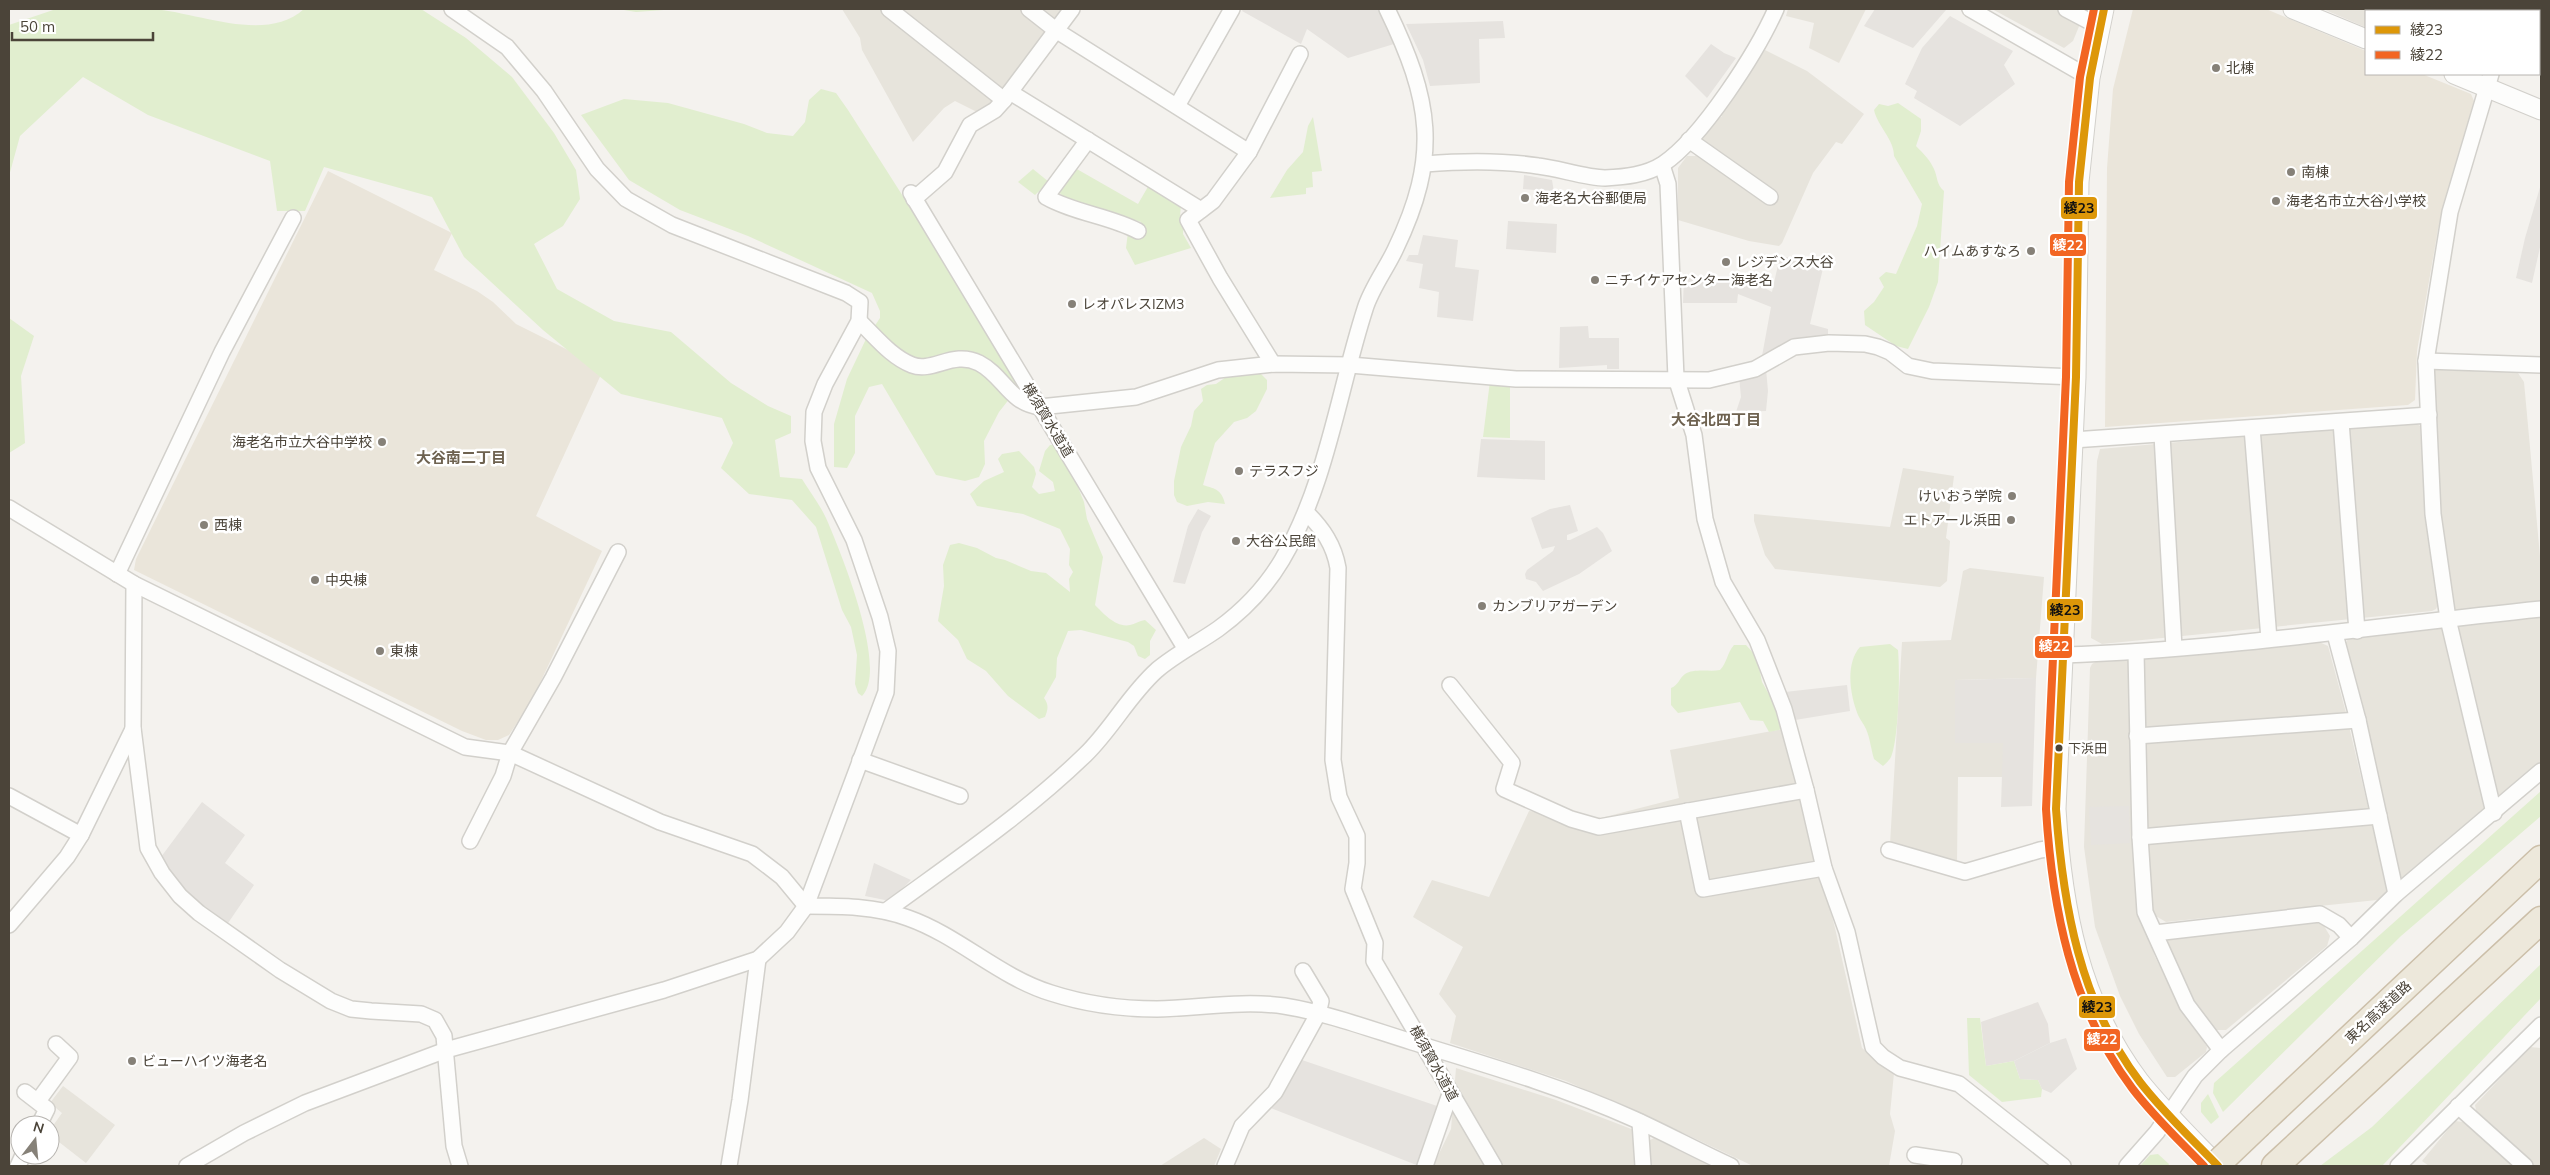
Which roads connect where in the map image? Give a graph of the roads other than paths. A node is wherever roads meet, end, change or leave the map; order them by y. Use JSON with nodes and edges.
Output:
{"nodes":[{"id":1,"x":452,"y":9,"type":"edge"},
{"id":2,"x":1029,"y":9,"type":"edge"},
{"id":3,"x":1072,"y":9,"type":"edge"},
{"id":4,"x":1232,"y":9,"type":"edge"},
{"id":5,"x":1387,"y":9,"type":"edge"},
{"id":6,"x":1776,"y":9,"type":"edge"},
{"id":7,"x":1970,"y":9,"type":"edge"},
{"id":8,"x":2066,"y":9,"type":"edge"},
{"id":9,"x":2104,"y":9,"type":"edge"},
{"id":10,"x":2293,"y":9,"type":"edge"},
{"id":11,"x":896,"y":10,"type":"edge"},
{"id":12,"x":2100,"y":27,"type":"junction"},
{"id":13,"x":1057,"y":31,"type":"junction"},
{"id":14,"x":2365,"y":39,"type":"edge"},
{"id":15,"x":1300,"y":54,"type":"dead end"},
{"id":16,"x":2460,"y":75,"type":"edge"},
{"id":17,"x":2090,"y":78,"type":"junction"},
{"id":18,"x":2489,"y":80,"type":"edge"},
{"id":19,"x":1007,"y":96,"type":"junction"},
{"id":20,"x":1177,"y":106,"type":"junction"},
{"id":21,"x":2541,"y":110,"type":"edge"},
{"id":22,"x":1088,"y":140,"type":"junction"},
{"id":23,"x":1689,"y":140,"type":"junction"},
{"id":24,"x":1249,"y":152,"type":"junction"},
{"id":25,"x":1425,"y":164,"type":"junction"},
{"id":26,"x":1662,"y":165,"type":"junction"},
{"id":27,"x":1770,"y":197,"type":"dead end"},
{"id":28,"x":1201,"y":210,"type":"junction"},
{"id":29,"x":293,"y":218,"type":"dead end"},
{"id":30,"x":1138,"y":231,"type":"dead end"},
{"id":31,"x":859,"y":321,"type":"junction"},
{"id":32,"x":2426,"y":361,"type":"junction"},
{"id":33,"x":1273,"y":364,"type":"junction"},
{"id":34,"x":1350,"y":365,"type":"junction"},
{"id":35,"x":2541,"y":365,"type":"edge"},
{"id":36,"x":2076,"y":377,"type":"junction"},
{"id":37,"x":1676,"y":378,"type":"junction"},
{"id":38,"x":1040,"y":407,"type":"junction"},
{"id":39,"x":2428,"y":415,"type":"junction"},
{"id":40,"x":2341,"y":422,"type":"junction"},
{"id":41,"x":2252,"y":428,"type":"junction"},
{"id":42,"x":2162,"y":435,"type":"junction"},
{"id":43,"x":2073,"y":440,"type":"junction"},
{"id":44,"x":9,"y":508,"type":"edge"},
{"id":45,"x":1306,"y":512,"type":"junction"},
{"id":46,"x":618,"y":552,"type":"dead end"},
{"id":47,"x":117,"y":574,"type":"junction"},
{"id":48,"x":134,"y":584,"type":"junction"},
{"id":49,"x":2541,"y":609,"type":"edge"},
{"id":50,"x":2448,"y":619,"type":"junction"},
{"id":51,"x":2357,"y":631,"type":"junction"},
{"id":52,"x":2335,"y":634,"type":"junction"},
{"id":53,"x":2268,"y":639,"type":"junction"},
{"id":54,"x":1185,"y":648,"type":"junction"},
{"id":55,"x":2174,"y":648,"type":"junction"},
{"id":56,"x":2136,"y":652,"type":"junction"},
{"id":57,"x":2063,"y":655,"type":"junction"},
{"id":58,"x":1450,"y":685,"type":"dead end"},
{"id":59,"x":2358,"y":720,"type":"junction"},
{"id":60,"x":133,"y":728,"type":"junction"},
{"id":61,"x":2137,"y":736,"type":"junction"},
{"id":62,"x":510,"y":753,"type":"junction"},
{"id":63,"x":860,"y":760,"type":"junction"},
{"id":64,"x":2541,"y":771,"type":"edge"},
{"id":65,"x":1806,"y":790,"type":"junction"},
{"id":66,"x":9,"y":796,"type":"edge"},
{"id":67,"x":960,"y":796,"type":"dead end"},
{"id":68,"x":1687,"y":811,"type":"junction"},
{"id":69,"x":2494,"y":813,"type":"junction"},
{"id":70,"x":2379,"y":816,"type":"junction"},
{"id":71,"x":81,"y":835,"type":"junction"},
{"id":72,"x":2140,"y":837,"type":"junction"},
{"id":73,"x":470,"y":841,"type":"dead end"},
{"id":74,"x":2058,"y":847,"type":"junction"},
{"id":75,"x":1889,"y":850,"type":"dead end"},
{"id":76,"x":2541,"y":858,"type":"edge"},
{"id":77,"x":1824,"y":868,"type":"junction"},
{"id":78,"x":2396,"y":894,"type":"junction"},
{"id":79,"x":806,"y":906,"type":"junction"},
{"id":80,"x":886,"y":911,"type":"junction"},
{"id":81,"x":2541,"y":920,"type":"edge"},
{"id":82,"x":9,"y":925,"type":"edge"},
{"id":83,"x":2155,"y":933,"type":"junction"},
{"id":84,"x":2351,"y":938,"type":"junction"},
{"id":85,"x":758,"y":959,"type":"junction"},
{"id":86,"x":1303,"y":972,"type":"dead end"},
{"id":87,"x":1318,"y":1014,"type":"junction"},
{"id":88,"x":2539,"y":1032,"type":"edge"},
{"id":89,"x":56,"y":1044,"type":"dead end"},
{"id":90,"x":1426,"y":1046,"type":"junction"},
{"id":91,"x":446,"y":1050,"type":"junction"},
{"id":92,"x":2221,"y":1050,"type":"junction"},
{"id":93,"x":25,"y":1092,"type":"dead end"},
{"id":94,"x":1450,"y":1094,"type":"junction"},
{"id":95,"x":38,"y":1101,"type":"junction"},
{"id":96,"x":2458,"y":1106,"type":"junction"},
{"id":97,"x":2168,"y":1114,"type":"junction"},
{"id":98,"x":44,"y":1115,"type":"edge"},
{"id":99,"x":1640,"y":1122,"type":"junction"},
{"id":100,"x":1915,"y":1154,"type":"dead end"},
{"id":101,"x":1954,"y":1160,"type":"dead end"},
{"id":102,"x":2281,"y":1161,"type":"edge"},
{"id":103,"x":206,"y":1162,"type":"edge"},
{"id":104,"x":1934,"y":1162,"type":"edge"},
{"id":105,"x":188,"y":1166,"type":"edge"},
{"id":106,"x":460,"y":1166,"type":"edge"},
{"id":107,"x":729,"y":1166,"type":"edge"},
{"id":108,"x":1225,"y":1166,"type":"edge"},
{"id":109,"x":1425,"y":1166,"type":"edge"},
{"id":110,"x":1494,"y":1166,"type":"edge"},
{"id":111,"x":1643,"y":1166,"type":"edge"},
{"id":112,"x":1731,"y":1166,"type":"edge"},
{"id":113,"x":2063,"y":1166,"type":"edge"},
{"id":114,"x":2127,"y":1166,"type":"edge"},
{"id":115,"x":2216,"y":1166,"type":"edge"},
{"id":116,"x":2398,"y":1166,"type":"edge"},
{"id":117,"x":2525,"y":1166,"type":"edge"}],
"edges":[{"from":1,"to":31,"type":"street"},
{"from":2,"to":13,"type":"street"},
{"from":3,"to":13,"type":"street"},
{"from":4,"to":20,"type":"street"},
{"from":5,"to":25,"type":"street"},
{"from":6,"to":23,"type":"street"},
{"from":7,"to":17,"type":"street"},
{"from":8,"to":12,"type":"street"},
{"from":9,"to":12,"type":"street"},
{"from":10,"to":14,"type":"street"},
{"from":11,"to":19,"type":"street"},
{"from":12,"to":17,"type":"street"},
{"from":13,"to":19,"type":"street"},
{"from":13,"to":20,"type":"street"},
{"from":15,"to":24,"type":"street"},
{"from":16,"to":18,"type":"street"},
{"from":17,"to":36,"type":"street"},
{"from":18,"to":21,"type":"street"},
{"from":18,"to":32,"type":"street"},
{"from":19,"to":22,"type":"street"},
{"from":19,"to":38,"type":"street","name":"横須賀水道道"},
{"from":20,"to":24,"type":"street"},
{"from":22,"to":28,"type":"street"},
{"from":22,"to":30,"type":"street"},
{"from":23,"to":26,"type":"street"},
{"from":23,"to":27,"type":"street"},
{"from":24,"to":28,"type":"street"},
{"from":25,"to":26,"type":"street"},
{"from":25,"to":34,"type":"street"},
{"from":26,"to":37,"type":"street"},
{"from":28,"to":33,"type":"street"},
{"from":29,"to":47,"type":"street"},
{"from":31,"to":38,"type":"street"},
{"from":31,"to":63,"type":"street"},
{"from":32,"to":35,"type":"street"},
{"from":32,"to":39,"type":"street"},
{"from":33,"to":34,"type":"street"},
{"from":33,"to":38,"type":"street"},
{"from":34,"to":37,"type":"street"},
{"from":34,"to":45,"type":"street"},
{"from":36,"to":37,"type":"street"},
{"from":36,"to":43,"type":"street"},
{"from":37,"to":65,"type":"street"},
{"from":38,"to":54,"type":"street","name":"横須賀水道道"},
{"from":39,"to":40,"type":"street"},
{"from":39,"to":50,"type":"street"},
{"from":40,"to":41,"type":"street"},
{"from":40,"to":51,"type":"street"},
{"from":41,"to":42,"type":"street"},
{"from":41,"to":53,"type":"street"},
{"from":42,"to":43,"type":"street"},
{"from":42,"to":55,"type":"street"},
{"from":43,"to":57,"type":"street"},
{"from":44,"to":47,"type":"street"},
{"from":45,"to":54,"type":"street"},
{"from":45,"to":90,"type":"street","name":"横須賀水道道"},
{"from":46,"to":62,"type":"street"},
{"from":47,"to":48,"type":"street"},
{"from":48,"to":60,"type":"street"},
{"from":48,"to":62,"type":"street"},
{"from":49,"to":50,"type":"street"},
{"from":50,"to":51,"type":"street"},
{"from":50,"to":69,"type":"street"},
{"from":51,"to":52,"type":"street"},
{"from":52,"to":53,"type":"street"},
{"from":52,"to":59,"type":"street"},
{"from":53,"to":55,"type":"street"},
{"from":54,"to":80,"type":"street"},
{"from":55,"to":56,"type":"street"},
{"from":56,"to":57,"type":"street"},
{"from":56,"to":61,"type":"street"},
{"from":57,"to":74,"type":"street"},
{"from":58,"to":68,"type":"street"},
{"from":59,"to":61,"type":"street"},
{"from":59,"to":70,"type":"street"},
{"from":60,"to":71,"type":"street"},
{"from":60,"to":91,"type":"street"},
{"from":61,"to":72,"type":"street"},
{"from":62,"to":73,"type":"street"},
{"from":62,"to":79,"type":"street"},
{"from":63,"to":67,"type":"street"},
{"from":63,"to":79,"type":"street"},
{"from":64,"to":69,"type":"street"},
{"from":65,"to":68,"type":"street"},
{"from":65,"to":77,"type":"street"},
{"from":66,"to":71,"type":"street"},
{"from":68,"to":77,"type":"street"},
{"from":69,"to":78,"type":"street"},
{"from":70,"to":72,"type":"street"},
{"from":70,"to":78,"type":"street"},
{"from":71,"to":82,"type":"street"},
{"from":72,"to":83,"type":"street"},
{"from":74,"to":75,"type":"street"},
{"from":74,"to":97,"type":"street"},
{"from":76,"to":115,"type":"highway","name":"東名高速道路","bridge":true},
{"from":77,"to":113,"type":"street"},
{"from":78,"to":84,"type":"street"},
{"from":79,"to":80,"type":"street"},
{"from":79,"to":85,"type":"street"},
{"from":80,"to":87,"type":"street"},
{"from":81,"to":102,"type":"highway"},
{"from":83,"to":84,"type":"street"},
{"from":83,"to":92,"type":"street"},
{"from":84,"to":92,"type":"street"},
{"from":85,"to":91,"type":"street"},
{"from":85,"to":107,"type":"street"},
{"from":86,"to":87,"type":"street"},
{"from":87,"to":90,"type":"street"},
{"from":87,"to":108,"type":"street"},
{"from":88,"to":96,"type":"street"},
{"from":89,"to":95,"type":"street"},
{"from":90,"to":94,"type":"street","name":"横須賀水道道"},
{"from":90,"to":99,"type":"street"},
{"from":91,"to":103,"type":"street"},
{"from":91,"to":106,"type":"street"},
{"from":92,"to":97,"type":"street"},
{"from":93,"to":95,"type":"street"},
{"from":94,"to":109,"type":"street"},
{"from":94,"to":110,"type":"street","name":"横須賀水道道"},
{"from":95,"to":98,"type":"street"},
{"from":96,"to":116,"type":"street"},
{"from":96,"to":117,"type":"street"},
{"from":97,"to":114,"type":"street"},
{"from":97,"to":115,"type":"street"},
{"from":99,"to":111,"type":"street"},
{"from":99,"to":112,"type":"street"},
{"from":100,"to":104,"type":"street"},
{"from":101,"to":104,"type":"street"},
{"from":103,"to":105,"type":"street"}]}
